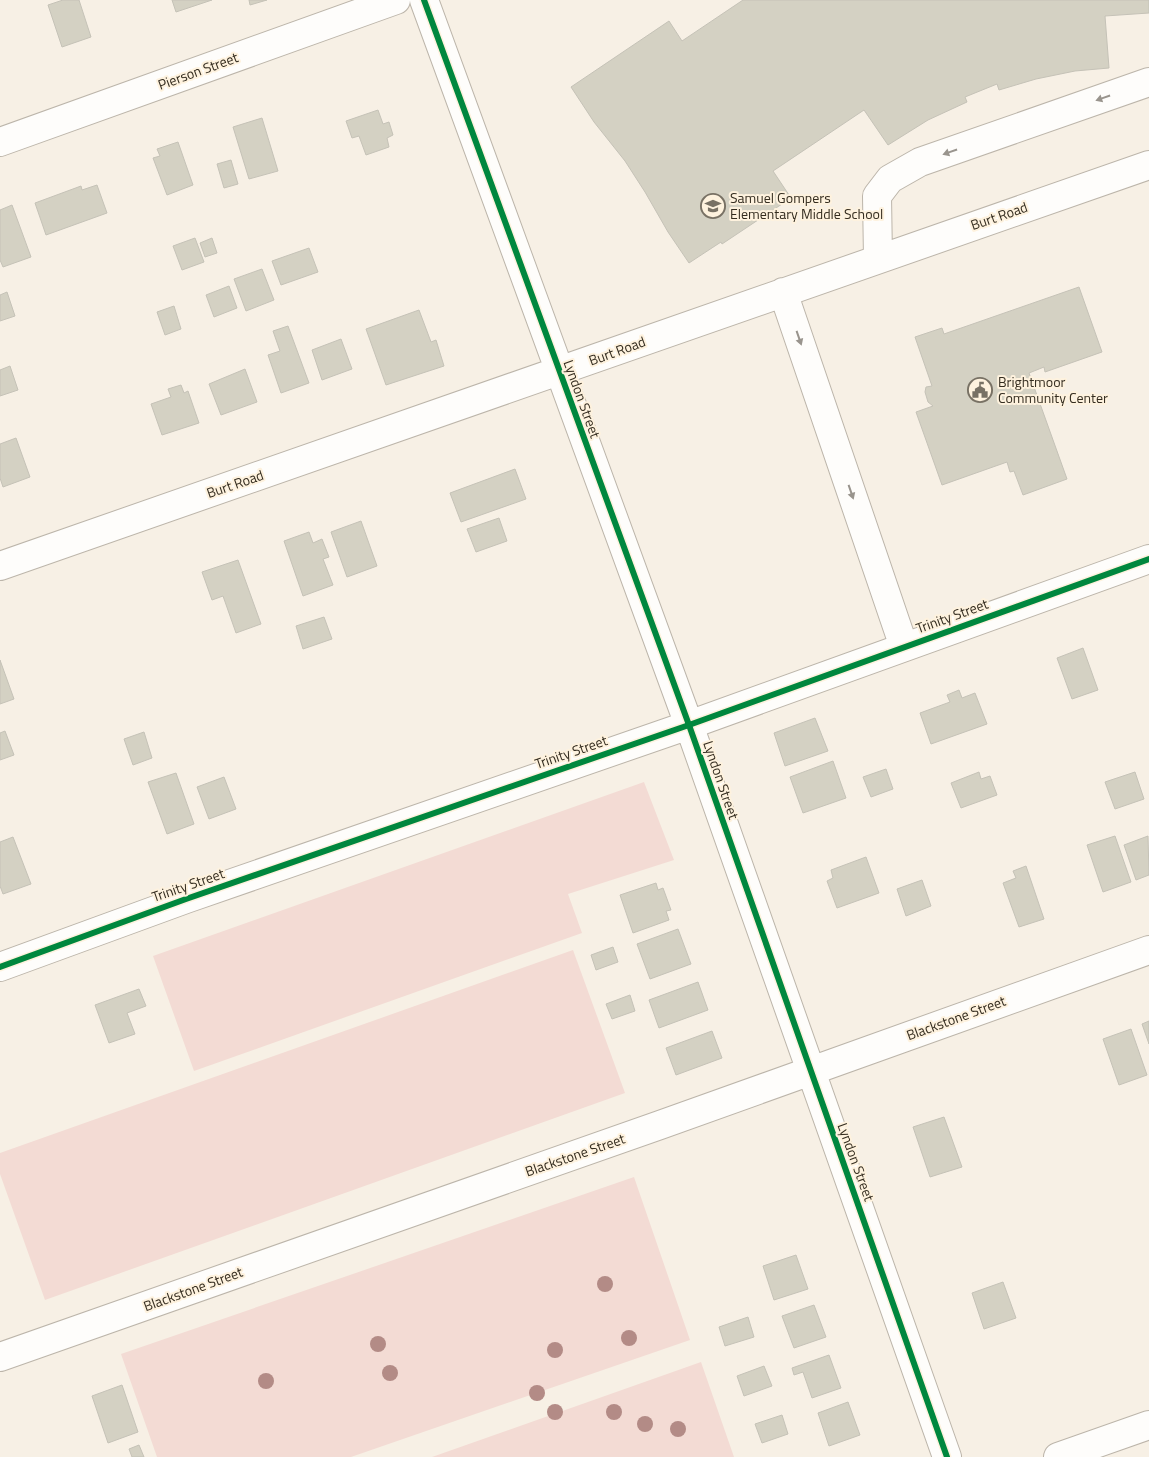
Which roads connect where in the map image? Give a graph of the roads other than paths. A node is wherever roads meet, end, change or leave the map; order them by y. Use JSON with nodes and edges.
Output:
{"nodes":[{"id":1,"x":396,"y":0,"type":"edge"},
{"id":2,"x":424,"y":0,"type":"edge"},
{"id":3,"x":1149,"y":82,"type":"edge"},
{"id":4,"x":0,"y":142,"type":"edge"},
{"id":5,"x":1149,"y":165,"type":"edge"},
{"id":6,"x":878,"y":258,"type":"junction"},
{"id":7,"x":783,"y":292,"type":"junction"},
{"id":8,"x":559,"y":371,"type":"junction"},
{"id":9,"x":1149,"y":559,"type":"edge"},
{"id":10,"x":0,"y":566,"type":"edge"},
{"id":11,"x":904,"y":647,"type":"junction"},
{"id":12,"x":689,"y":725,"type":"junction"},
{"id":13,"x":1149,"y":950,"type":"edge"},
{"id":14,"x":0,"y":966,"type":"edge"},
{"id":15,"x":811,"y":1071,"type":"junction"},
{"id":16,"x":0,"y":1358,"type":"edge"},
{"id":17,"x":1149,"y":1425,"type":"edge"},
{"id":18,"x":947,"y":1457,"type":"edge"},
{"id":19,"x":1058,"y":1457,"type":"edge"}],
"edges":[{"from":1,"to":4,"type":"street","name":"Pierson Street"},
{"from":2,"to":8,"type":"street","name":"Lyndon Street"},
{"from":3,"to":6,"type":"street","one_way":true},
{"from":5,"to":6,"type":"street","name":"Burt Road"},
{"from":6,"to":7,"type":"street","name":"Burt Road"},
{"from":7,"to":8,"type":"street","name":"Burt Road"},
{"from":7,"to":11,"type":"street","one_way":true},
{"from":8,"to":10,"type":"street","name":"Burt Road"},
{"from":8,"to":12,"type":"street","name":"Lyndon Street"},
{"from":9,"to":11,"type":"street","name":"Trinity Street"},
{"from":11,"to":12,"type":"street","name":"Trinity Street"},
{"from":12,"to":14,"type":"street","name":"Trinity Street"},
{"from":12,"to":15,"type":"street","name":"Lyndon Street"},
{"from":13,"to":15,"type":"street","name":"Blackstone Street"},
{"from":15,"to":16,"type":"street","name":"Blackstone Street"},
{"from":15,"to":18,"type":"street","name":"Lyndon Street"},
{"from":17,"to":19,"type":"street"}]}
